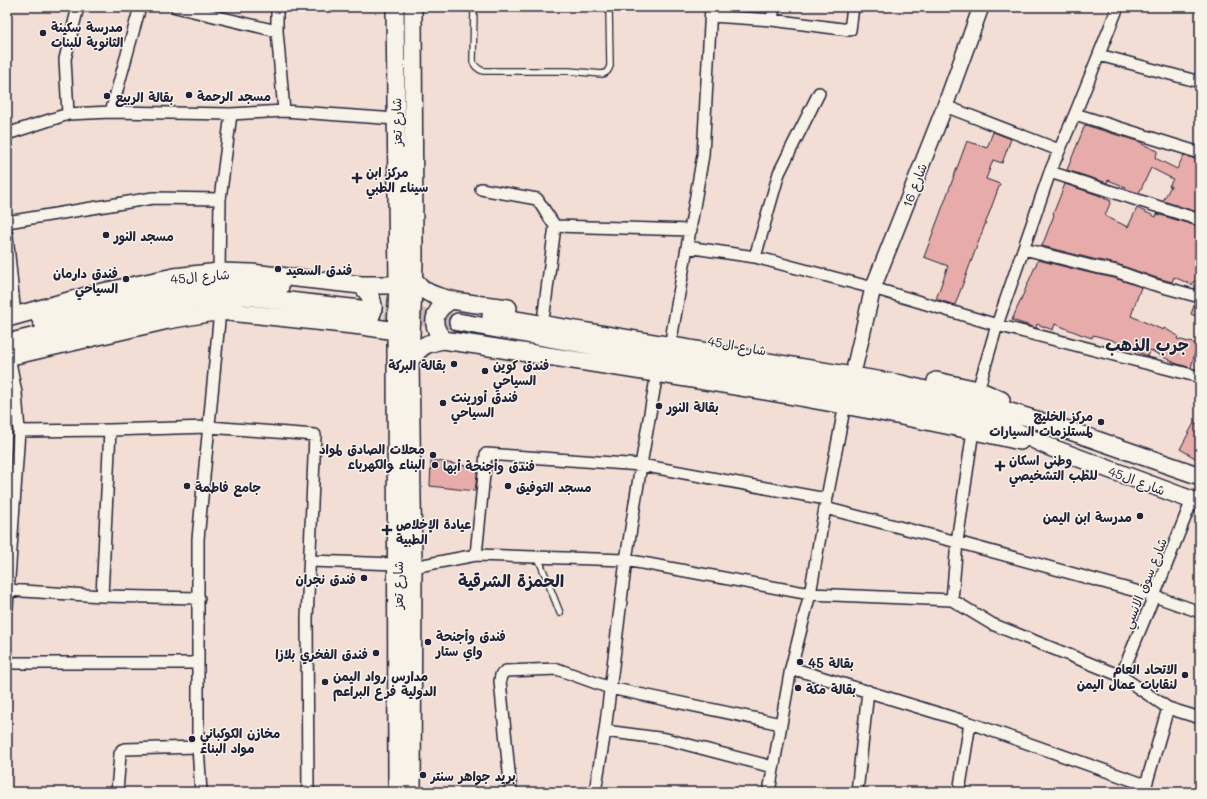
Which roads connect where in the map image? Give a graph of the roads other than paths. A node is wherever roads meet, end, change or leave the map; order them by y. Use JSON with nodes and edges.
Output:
{"nodes":[{"id":1,"x":78,"y":7,"type":"edge"},
{"id":2,"x":140,"y":7,"type":"edge"},
{"id":3,"x":176,"y":7,"type":"edge"},
{"id":4,"x":277,"y":7,"type":"edge"},
{"id":5,"x":395,"y":7,"type":"edge"},
{"id":6,"x":414,"y":7,"type":"edge"},
{"id":7,"x":474,"y":7,"type":"edge"},
{"id":8,"x":609,"y":7,"type":"edge"},
{"id":9,"x":774,"y":7,"type":"edge"},
{"id":10,"x":853,"y":7,"type":"edge"},
{"id":11,"x":981,"y":7,"type":"edge"},
{"id":12,"x":1118,"y":7,"type":"edge"},
{"id":13,"x":711,"y":12,"type":"edge"},
{"id":14,"x":772,"y":20,"type":"junction"},
{"id":15,"x":277,"y":31,"type":"junction"},
{"id":16,"x":1099,"y":55,"type":"junction"},
{"id":17,"x":1200,"y":82,"type":"edge"},
{"id":18,"x":819,"y":93,"type":"dead end"},
{"id":19,"x":945,"y":106,"type":"junction"},
{"id":20,"x":111,"y":112,"type":"junction"},
{"id":21,"x":284,"y":112,"type":"junction"},
{"id":22,"x":68,"y":114,"type":"junction"},
{"id":23,"x":231,"y":114,"type":"junction"},
{"id":24,"x":1075,"y":114,"type":"junction"},
{"id":25,"x":396,"y":119,"type":"junction"},
{"id":26,"x":7,"y":134,"type":"edge"},
{"id":27,"x":1059,"y":150,"type":"junction"},
{"id":28,"x":1200,"y":153,"type":"edge"},
{"id":29,"x":1050,"y":172,"type":"junction"},
{"id":30,"x":481,"y":189,"type":"dead end"},
{"id":31,"x":220,"y":198,"type":"junction"},
{"id":32,"x":1200,"y":220,"type":"edge"},
{"id":33,"x":7,"y":222,"type":"edge"},
{"id":34,"x":555,"y":226,"type":"junction"},
{"id":35,"x":691,"y":230,"type":"junction"},
{"id":36,"x":7,"y":235,"type":"edge"},
{"id":37,"x":687,"y":247,"type":"junction"},
{"id":38,"x":1024,"y":249,"type":"junction"},
{"id":39,"x":755,"y":257,"type":"junction"},
{"id":40,"x":219,"y":272,"type":"junction"},
{"id":41,"x":406,"y":282,"type":"junction"},
{"id":42,"x":873,"y":288,"type":"junction"},
{"id":43,"x":1200,"y":297,"type":"edge"},
{"id":44,"x":361,"y":304,"type":"junction"},
{"id":45,"x":455,"y":310,"type":"junction"},
{"id":46,"x":220,"y":312,"type":"junction"},
{"id":47,"x":544,"y":313,"type":"junction"},
{"id":48,"x":10,"y":321,"type":"edge"},
{"id":49,"x":997,"y":325,"type":"junction"},
{"id":50,"x":396,"y":331,"type":"junction"},
{"id":51,"x":672,"y":334,"type":"junction"},
{"id":52,"x":444,"y":340,"type":"junction"},
{"id":53,"x":8,"y":352,"type":"edge"},
{"id":54,"x":410,"y":360,"type":"junction"},
{"id":55,"x":855,"y":365,"type":"junction"},
{"id":56,"x":657,"y":373,"type":"junction"},
{"id":57,"x":1200,"y":377,"type":"edge"},
{"id":58,"x":978,"y":390,"type":"junction"},
{"id":59,"x":845,"y":404,"type":"junction"},
{"id":60,"x":209,"y":427,"type":"junction"},
{"id":61,"x":1059,"y":427,"type":"junction"},
{"id":62,"x":110,"y":430,"type":"junction"},
{"id":63,"x":973,"y":430,"type":"junction"},
{"id":64,"x":19,"y":431,"type":"junction"},
{"id":65,"x":1052,"y":448,"type":"junction"},
{"id":66,"x":641,"y":465,"type":"junction"},
{"id":67,"x":1200,"y":476,"type":"edge"},
{"id":68,"x":1196,"y":502,"type":"edge"},
{"id":69,"x":826,"y":503,"type":"junction"},
{"id":70,"x":11,"y":507,"type":"edge"},
{"id":71,"x":958,"y":542,"type":"junction"},
{"id":72,"x":476,"y":555,"type":"junction"},
{"id":73,"x":538,"y":557,"type":"junction"},
{"id":74,"x":626,"y":560,"type":"junction"},
{"id":75,"x":310,"y":561,"type":"junction"},
{"id":76,"x":405,"y":566,"type":"junction"},
{"id":77,"x":8,"y":590,"type":"edge"},
{"id":78,"x":810,"y":594,"type":"junction"},
{"id":79,"x":102,"y":596,"type":"junction"},
{"id":80,"x":1154,"y":596,"type":"junction"},
{"id":81,"x":199,"y":598,"type":"junction"},
{"id":82,"x":952,"y":600,"type":"junction"},
{"id":83,"x":7,"y":608,"type":"edge"},
{"id":84,"x":1200,"y":612,"type":"edge"},
{"id":85,"x":560,"y":614,"type":"dead end"},
{"id":86,"x":7,"y":663,"type":"edge"},
{"id":87,"x":198,"y":663,"type":"junction"},
{"id":88,"x":791,"y":668,"type":"junction"},
{"id":89,"x":1121,"y":676,"type":"junction"},
{"id":90,"x":610,"y":688,"type":"junction"},
{"id":91,"x":868,"y":691,"type":"junction"},
{"id":92,"x":1168,"y":708,"type":"junction"},
{"id":93,"x":1200,"y":718,"type":"edge"},
{"id":94,"x":970,"y":723,"type":"junction"},
{"id":95,"x":781,"y":724,"type":"junction"},
{"id":96,"x":605,"y":731,"type":"junction"},
{"id":97,"x":198,"y":747,"type":"junction"},
{"id":98,"x":773,"y":767,"type":"junction"},
{"id":99,"x":1145,"y":789,"type":"edge"},
{"id":100,"x":117,"y":792,"type":"edge"},
{"id":101,"x":201,"y":792,"type":"edge"},
{"id":102,"x":308,"y":792,"type":"edge"},
{"id":103,"x":397,"y":792,"type":"edge"},
{"id":104,"x":412,"y":792,"type":"edge"},
{"id":105,"x":511,"y":792,"type":"edge"},
{"id":106,"x":595,"y":792,"type":"edge"},
{"id":107,"x":768,"y":792,"type":"edge"},
{"id":108,"x":857,"y":792,"type":"edge"},
{"id":109,"x":959,"y":792,"type":"edge"}],
"edges":[{"from":1,"to":22,"type":"street"},
{"from":2,"to":20,"type":"street"},
{"from":3,"to":15,"type":"street"},
{"from":4,"to":15,"type":"street"},
{"from":5,"to":25,"type":"main road","name":"شارع تعز"},
{"from":6,"to":41,"type":"main road","name":"شارع تعز"},
{"from":7,"to":8,"type":"lane"},
{"from":9,"to":14,"type":"street"},
{"from":10,"to":14,"type":"street"},
{"from":11,"to":19,"type":"street","name":"شارع 16"},
{"from":12,"to":16,"type":"street"},
{"from":13,"to":14,"type":"street"},
{"from":13,"to":35,"type":"street"},
{"from":15,"to":21,"type":"street"},
{"from":16,"to":17,"type":"street"},
{"from":16,"to":24,"type":"street"},
{"from":18,"to":39,"type":"street"},
{"from":19,"to":27,"type":"street"},
{"from":19,"to":42,"type":"street","name":"شارع 16"},
{"from":20,"to":22,"type":"street"},
{"from":20,"to":23,"type":"street"},
{"from":21,"to":23,"type":"street"},
{"from":21,"to":25,"type":"street"},
{"from":22,"to":26,"type":"street"},
{"from":23,"to":31,"type":"street"},
{"from":24,"to":27,"type":"street"},
{"from":24,"to":28,"type":"street"},
{"from":25,"to":41,"type":"main road","name":"شارع تعز"},
{"from":27,"to":29,"type":"street"},
{"from":29,"to":32,"type":"street"},
{"from":29,"to":38,"type":"street"},
{"from":30,"to":34,"type":"street"},
{"from":31,"to":33,"type":"street"},
{"from":31,"to":40,"type":"street"},
{"from":34,"to":35,"type":"street"},
{"from":34,"to":47,"type":"street"},
{"from":35,"to":37,"type":"street"},
{"from":36,"to":48,"type":"street"},
{"from":37,"to":39,"type":"street"},
{"from":37,"to":51,"type":"street"},
{"from":38,"to":43,"type":"street"},
{"from":38,"to":49,"type":"street"},
{"from":39,"to":42,"type":"street"},
{"from":40,"to":44,"type":"main road","name":"شارع ال45"},
{"from":40,"to":48,"type":"main road","name":"شارع ال45"},
{"from":41,"to":44,"type":"main road","name":"شارع ال45"},
{"from":41,"to":45,"type":"main road","name":"شارع ال45"},
{"from":41,"to":50,"type":"main road","name":"شارع تعز"},
{"from":41,"to":54,"type":"main road","name":"شارع تعز"},
{"from":42,"to":49,"type":"street"},
{"from":42,"to":55,"type":"street","name":"شارع 16"},
{"from":44,"to":46,"type":"main road","name":"شارع ال45"},
{"from":44,"to":48,"type":"main road","name":"شارع ال45"},
{"from":44,"to":50,"type":"main road","name":"شارع ال45"},
{"from":44,"to":53,"type":"main road","name":"شارع ال45"},
{"from":45,"to":47,"type":"main road","name":"شارع ال45"},
{"from":45,"to":52,"type":"main road"},
{"from":45,"to":61,"type":"main road","name":"شارع ال45"},
{"from":45,"to":65,"type":"main road","name":"شارع ال45"},
{"from":46,"to":53,"type":"main road","name":"شارع ال45"},
{"from":46,"to":60,"type":"street"},
{"from":47,"to":51,"type":"main road","name":"شارع ال45"},
{"from":49,"to":57,"type":"street"},
{"from":49,"to":58,"type":"street"},
{"from":50,"to":76,"type":"main road","name":"شارع تعز"},
{"from":51,"to":55,"type":"main road","name":"شارع ال45"},
{"from":52,"to":54,"type":"main road","name":"شارع ال45"},
{"from":52,"to":56,"type":"main road","name":"شارع ال45"},
{"from":53,"to":64,"type":"street"},
{"from":54,"to":76,"type":"main road","name":"شارع تعز"},
{"from":55,"to":58,"type":"main road","name":"شارع ال45"},
{"from":56,"to":59,"type":"main road","name":"شارع ال45"},
{"from":56,"to":66,"type":"street"},
{"from":58,"to":61,"type":"main road","name":"شارع ال45"},
{"from":59,"to":63,"type":"main road","name":"شارع ال45"},
{"from":59,"to":69,"type":"street"},
{"from":60,"to":62,"type":"street"},
{"from":60,"to":75,"type":"street"},
{"from":60,"to":81,"type":"street"},
{"from":61,"to":67,"type":"main road","name":"شارع ال45"},
{"from":62,"to":64,"type":"street"},
{"from":62,"to":79,"type":"street"},
{"from":63,"to":65,"type":"main road","name":"شارع ال45"},
{"from":63,"to":71,"type":"street"},
{"from":64,"to":70,"type":"street"},
{"from":65,"to":68,"type":"main road","name":"شارع ال45"},
{"from":66,"to":69,"type":"street"},
{"from":66,"to":72,"type":"street"},
{"from":66,"to":74,"type":"street"},
{"from":68,"to":80,"type":"street","name":"شارع سوق الانسي"},
{"from":69,"to":71,"type":"street"},
{"from":69,"to":78,"type":"street"},
{"from":70,"to":77,"type":"street"},
{"from":71,"to":80,"type":"street"},
{"from":71,"to":82,"type":"street"},
{"from":72,"to":73,"type":"street"},
{"from":72,"to":76,"type":"street"},
{"from":73,"to":74,"type":"street"},
{"from":73,"to":85,"type":"lane"},
{"from":74,"to":78,"type":"street"},
{"from":74,"to":90,"type":"street"},
{"from":75,"to":76,"type":"street"},
{"from":75,"to":102,"type":"street"},
{"from":76,"to":103,"type":"main road","name":"شارع تعز"},
{"from":76,"to":104,"type":"main road","name":"شارع تعز"},
{"from":77,"to":79,"type":"street"},
{"from":77,"to":83,"type":"street"},
{"from":78,"to":82,"type":"street"},
{"from":78,"to":88,"type":"street"},
{"from":79,"to":81,"type":"street"},
{"from":80,"to":84,"type":"street"},
{"from":80,"to":89,"type":"street","name":"شارع سوق الانسي"},
{"from":81,"to":87,"type":"street"},
{"from":82,"to":89,"type":"street"},
{"from":86,"to":87,"type":"street"},
{"from":87,"to":97,"type":"street"},
{"from":88,"to":91,"type":"street"},
{"from":88,"to":95,"type":"street"},
{"from":89,"to":92,"type":"street"},
{"from":90,"to":95,"type":"street"},
{"from":90,"to":96,"type":"street"},
{"from":90,"to":105,"type":"street"},
{"from":91,"to":94,"type":"street"},
{"from":91,"to":108,"type":"street"},
{"from":92,"to":93,"type":"street"},
{"from":92,"to":99,"type":"street"},
{"from":94,"to":99,"type":"street"},
{"from":94,"to":109,"type":"street"},
{"from":95,"to":98,"type":"street"},
{"from":96,"to":98,"type":"street"},
{"from":96,"to":106,"type":"street"},
{"from":97,"to":100,"type":"street"},
{"from":97,"to":101,"type":"street"},
{"from":98,"to":107,"type":"street"}]}
